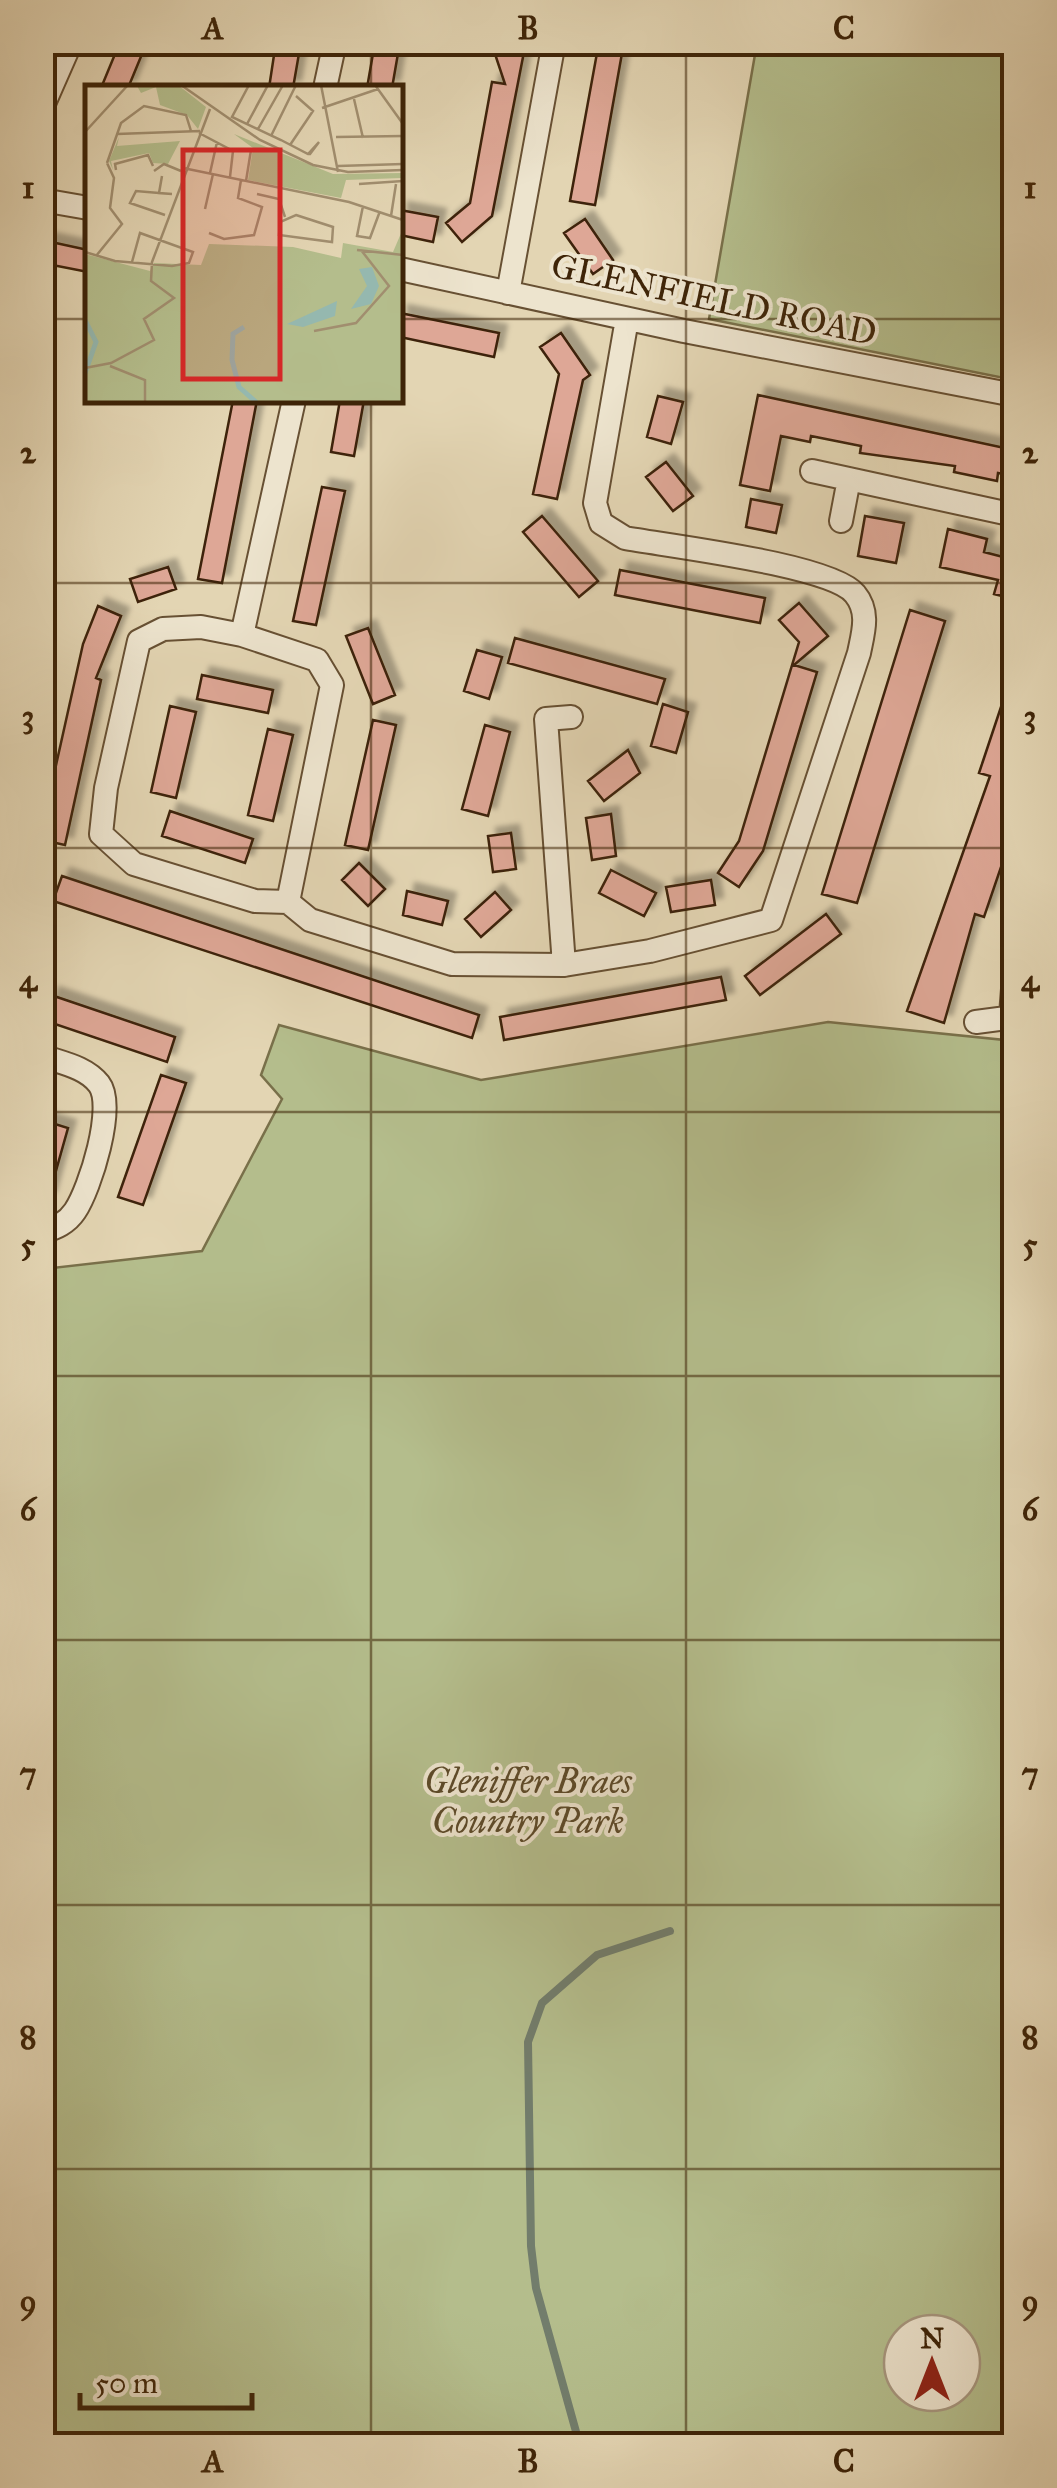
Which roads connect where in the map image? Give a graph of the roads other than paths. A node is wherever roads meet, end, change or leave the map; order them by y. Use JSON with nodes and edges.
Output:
{"nodes":[{"id":1,"x":72,"y":42,"type":"edge"},
{"id":2,"x":336,"y":42,"type":"edge"},
{"id":3,"x":554,"y":42,"type":"edge"},
{"id":4,"x":326,"y":85,"type":"edge"},
{"id":5,"x":42,"y":108,"type":"edge"},
{"id":6,"x":42,"y":200,"type":"edge"},
{"id":7,"x":85,"y":207,"type":"edge"},
{"id":8,"x":402,"y":269,"type":"edge"},
{"id":9,"x":508,"y":292,"type":"junction"},
{"id":10,"x":628,"y":319,"type":"junction"},
{"id":11,"x":1014,"y":396,"type":"edge"},
{"id":12,"x":294,"y":402,"type":"edge"},
{"id":13,"x":812,"y":471,"type":"dead end"},
{"id":14,"x":849,"y":480,"type":"junction"},
{"id":15,"x":1014,"y":515,"type":"edge"},
{"id":16,"x":841,"y":521,"type":"dead end"},
{"id":17,"x":242,"y":635,"type":"junction"},
{"id":18,"x":570,"y":717,"type":"dead end"},
{"id":19,"x":288,"y":902,"type":"junction"},
{"id":20,"x":564,"y":965,"type":"junction"},
{"id":21,"x":1014,"y":976,"type":"edge"},
{"id":22,"x":1013,"y":1016,"type":"edge"},
{"id":23,"x":976,"y":1022,"type":"dead end"},
{"id":24,"x":42,"y":1056,"type":"edge"},
{"id":25,"x":42,"y":1232,"type":"edge"}],
"edges":[{"from":1,"to":5,"type":"street"},
{"from":2,"to":4,"type":"street"},
{"from":3,"to":9,"type":"street"},
{"from":6,"to":7,"type":"street"},
{"from":8,"to":9,"type":"street","name":"GLENFIELD ROAD"},
{"from":9,"to":10,"type":"street","name":"GLENFIELD ROAD"},
{"from":10,"to":11,"type":"street","name":"GLENFIELD ROAD"},
{"from":10,"to":20,"type":"street"},
{"from":12,"to":17,"type":"street"},
{"from":13,"to":14,"type":"street"},
{"from":14,"to":15,"type":"street"},
{"from":14,"to":16,"type":"street"},
{"from":17,"to":19,"type":"street"},
{"from":17,"to":19,"type":"street"},
{"from":18,"to":20,"type":"street"},
{"from":19,"to":20,"type":"street"},
{"from":21,"to":22,"type":"street"},
{"from":22,"to":23,"type":"street"},
{"from":24,"to":25,"type":"street"}]}
